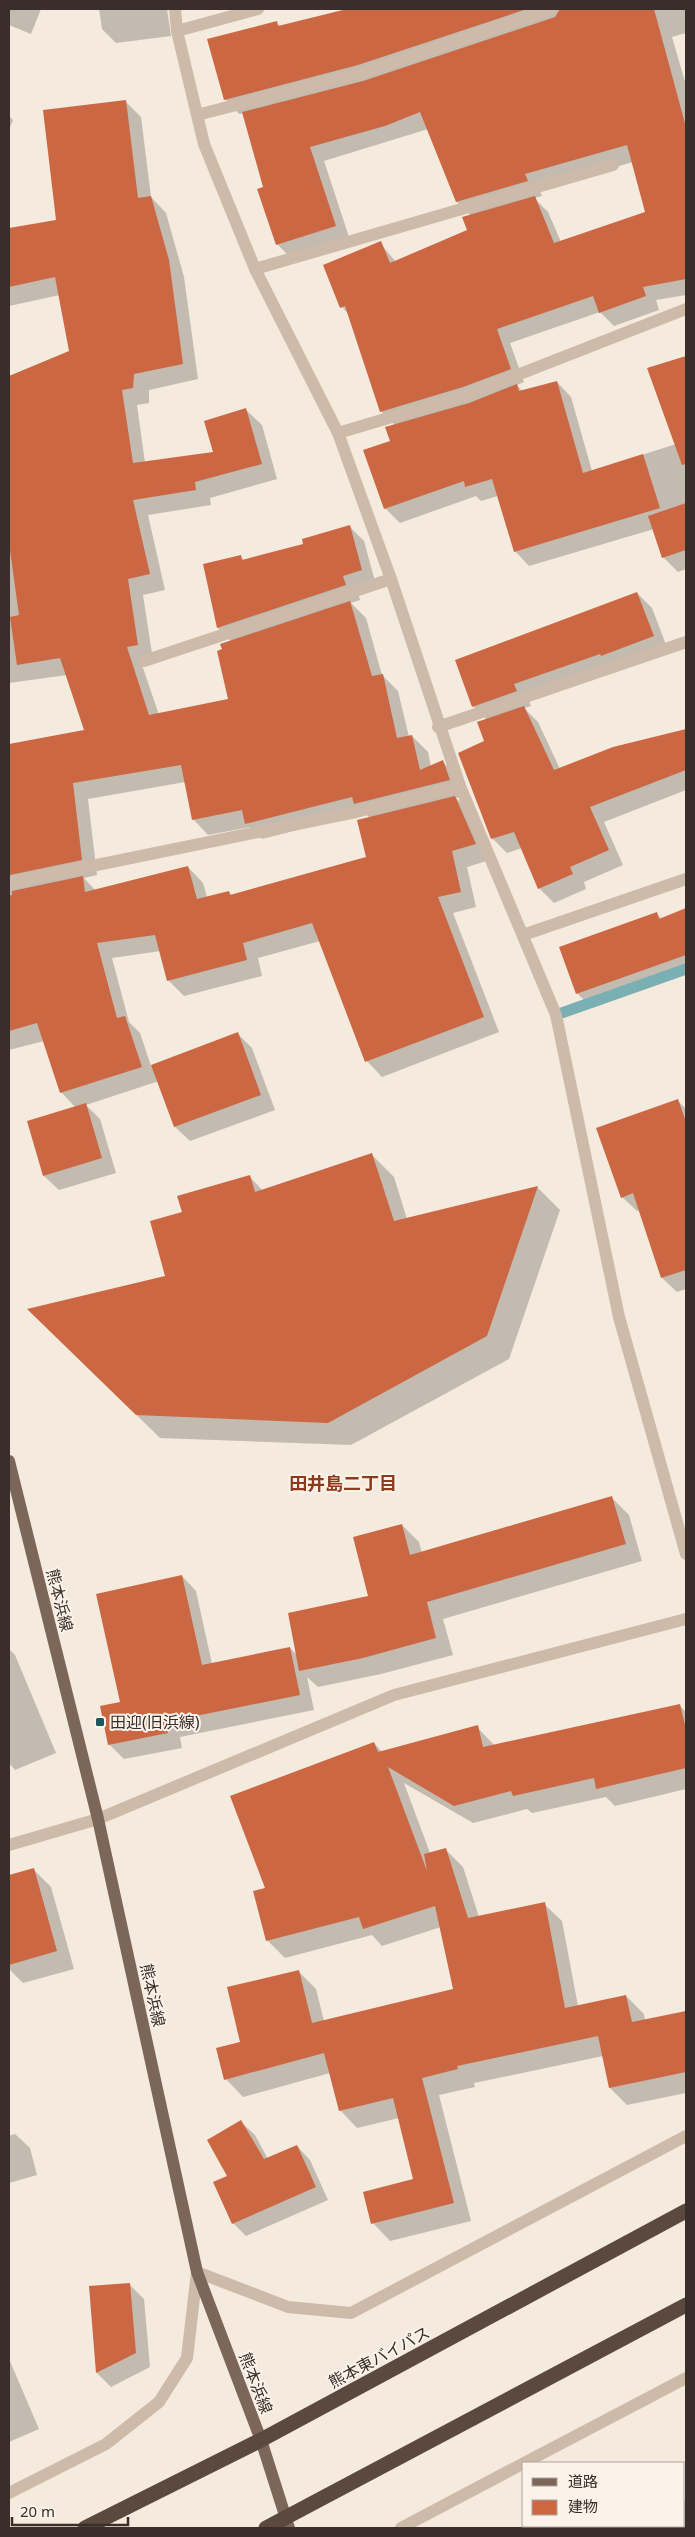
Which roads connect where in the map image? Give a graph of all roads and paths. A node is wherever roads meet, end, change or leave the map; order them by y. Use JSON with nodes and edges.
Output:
{"nodes":[{"id":1,"x":175,"y":9,"type":"edge"},
{"id":2,"x":258,"y":9,"type":"edge"},
{"id":3,"x":552,"y":9,"type":"edge"},
{"id":4,"x":177,"y":31,"type":"junction"},
{"id":5,"x":197,"y":115,"type":"junction"},
{"id":6,"x":613,"y":165,"type":"dead end"},
{"id":7,"x":255,"y":269,"type":"junction"},
{"id":8,"x":686,"y":309,"type":"edge"},
{"id":9,"x":338,"y":433,"type":"junction"},
{"id":10,"x":391,"y":579,"type":"junction"},
{"id":11,"x":686,"y":642,"type":"edge"},
{"id":12,"x":144,"y":661,"type":"dead end"},
{"id":13,"x":438,"y":727,"type":"junction"},
{"id":14,"x":460,"y":786,"type":"junction"},
{"id":15,"x":686,"y":879,"type":"edge"},
{"id":16,"x":9,"y":883,"type":"edge"},
{"id":17,"x":522,"y":935,"type":"junction"},
{"id":18,"x":9,"y":1461,"type":"edge"},
{"id":19,"x":686,"y":1554,"type":"edge"},
{"id":20,"x":686,"y":1619,"type":"edge"},
{"id":21,"x":98,"y":1819,"type":"junction"},
{"id":22,"x":9,"y":1845,"type":"edge"},
{"id":23,"x":686,"y":2136,"type":"edge"},
{"id":24,"x":686,"y":2211,"type":"edge"},
{"id":25,"x":197,"y":2272,"type":"junction"},
{"id":26,"x":686,"y":2305,"type":"edge"},
{"id":27,"x":686,"y":2378,"type":"edge"},
{"id":28,"x":261,"y":2440,"type":"junction"},
{"id":29,"x":526,"y":2462,"type":"edge"},
{"id":30,"x":522,"y":2464,"type":"edge"},
{"id":31,"x":9,"y":2493,"type":"edge"},
{"id":32,"x":286,"y":2523,"type":"edge"},
{"id":33,"x":85,"y":2528,"type":"edge"},
{"id":34,"x":266,"y":2528,"type":"edge"},
{"id":35,"x":401,"y":2528,"type":"edge"}],
"edges":[{"from":1,"to":4,"type":"street"},
{"from":2,"to":4,"type":"street"},
{"from":3,"to":5,"type":"street"},
{"from":4,"to":5,"type":"street"},
{"from":5,"to":7,"type":"street"},
{"from":6,"to":7,"type":"street"},
{"from":7,"to":9,"type":"street"},
{"from":8,"to":9,"type":"street"},
{"from":9,"to":10,"type":"street"},
{"from":10,"to":12,"type":"street"},
{"from":10,"to":13,"type":"street"},
{"from":11,"to":13,"type":"street"},
{"from":13,"to":14,"type":"street"},
{"from":14,"to":16,"type":"street"},
{"from":14,"to":17,"type":"street"},
{"from":15,"to":17,"type":"street"},
{"from":17,"to":19,"type":"street"},
{"from":18,"to":21,"type":"main road","name":"熊本浜線"},
{"from":20,"to":21,"type":"street"},
{"from":21,"to":22,"type":"street"},
{"from":21,"to":25,"type":"main road","name":"熊本浜線"},
{"from":23,"to":25,"type":"street"},
{"from":24,"to":28,"type":"highway","name":"熊本東バイパス"},
{"from":25,"to":28,"type":"main road","name":"熊本浜線"},
{"from":25,"to":31,"type":"street"},
{"from":26,"to":32,"type":"highway"},
{"from":27,"to":29,"type":"street"},
{"from":28,"to":32,"type":"main road","name":"熊本浜線"},
{"from":28,"to":33,"type":"highway","name":"熊本東バイパス"},
{"from":30,"to":35,"type":"street"},
{"from":32,"to":34,"type":"highway"}]}
